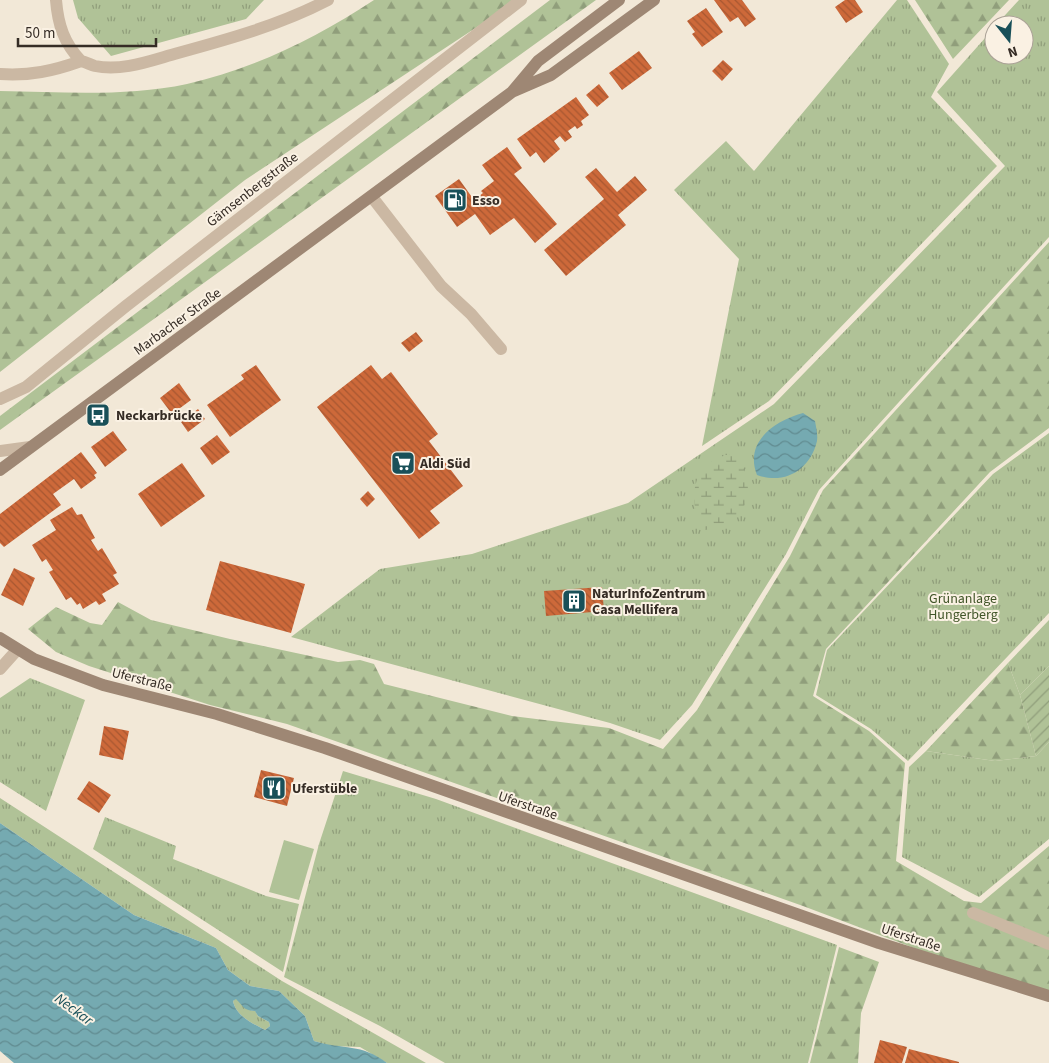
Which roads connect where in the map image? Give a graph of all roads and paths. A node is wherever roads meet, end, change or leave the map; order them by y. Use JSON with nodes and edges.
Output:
{"nodes":[{"id":1,"x":56,"y":0,"type":"edge"},
{"id":2,"x":328,"y":0,"type":"edge"},
{"id":3,"x":521,"y":0,"type":"edge"},
{"id":4,"x":619,"y":0,"type":"edge"},
{"id":5,"x":654,"y":0,"type":"edge"},
{"id":6,"x":304,"y":6,"type":"edge"},
{"id":7,"x":81,"y":61,"type":"junction"},
{"id":8,"x":0,"y":74,"type":"edge"},
{"id":9,"x":512,"y":92,"type":"junction"},
{"id":10,"x":372,"y":197,"type":"junction"},
{"id":11,"x":501,"y":349,"type":"dead end"},
{"id":12,"x":0,"y":399,"type":"edge"},
{"id":13,"x":30,"y":447,"type":"junction"},
{"id":14,"x":0,"y":451,"type":"edge"},
{"id":15,"x":0,"y":470,"type":"edge"},
{"id":16,"x":0,"y":638,"type":"edge"},
{"id":17,"x":17,"y":650,"type":"junction"},
{"id":18,"x":0,"y":669,"type":"edge"},
{"id":19,"x":973,"y":913,"type":"dead end"},
{"id":20,"x":1049,"y":944,"type":"edge"},
{"id":21,"x":1049,"y":996,"type":"edge"}],
"edges":[{"from":1,"to":7,"type":"street"},
{"from":2,"to":6,"type":"street"},
{"from":3,"to":12,"type":"street","name":"Gämsenbergstraße"},
{"from":4,"to":9,"type":"street","name":"Marbacher Straße"},
{"from":5,"to":9,"type":"street","name":"Marbacher Straße"},
{"from":6,"to":7,"type":"street"},
{"from":7,"to":8,"type":"street"},
{"from":9,"to":10,"type":"street","name":"Marbacher Straße"},
{"from":10,"to":11,"type":"street"},
{"from":10,"to":13,"type":"street","name":"Marbacher Straße"},
{"from":13,"to":14,"type":"street"},
{"from":13,"to":15,"type":"street","name":"Marbacher Straße"},
{"from":16,"to":17,"type":"street","name":"Uferstraße"},
{"from":17,"to":18,"type":"street"},
{"from":17,"to":21,"type":"street","name":"Uferstraße"},
{"from":19,"to":20,"type":"street"}]}
